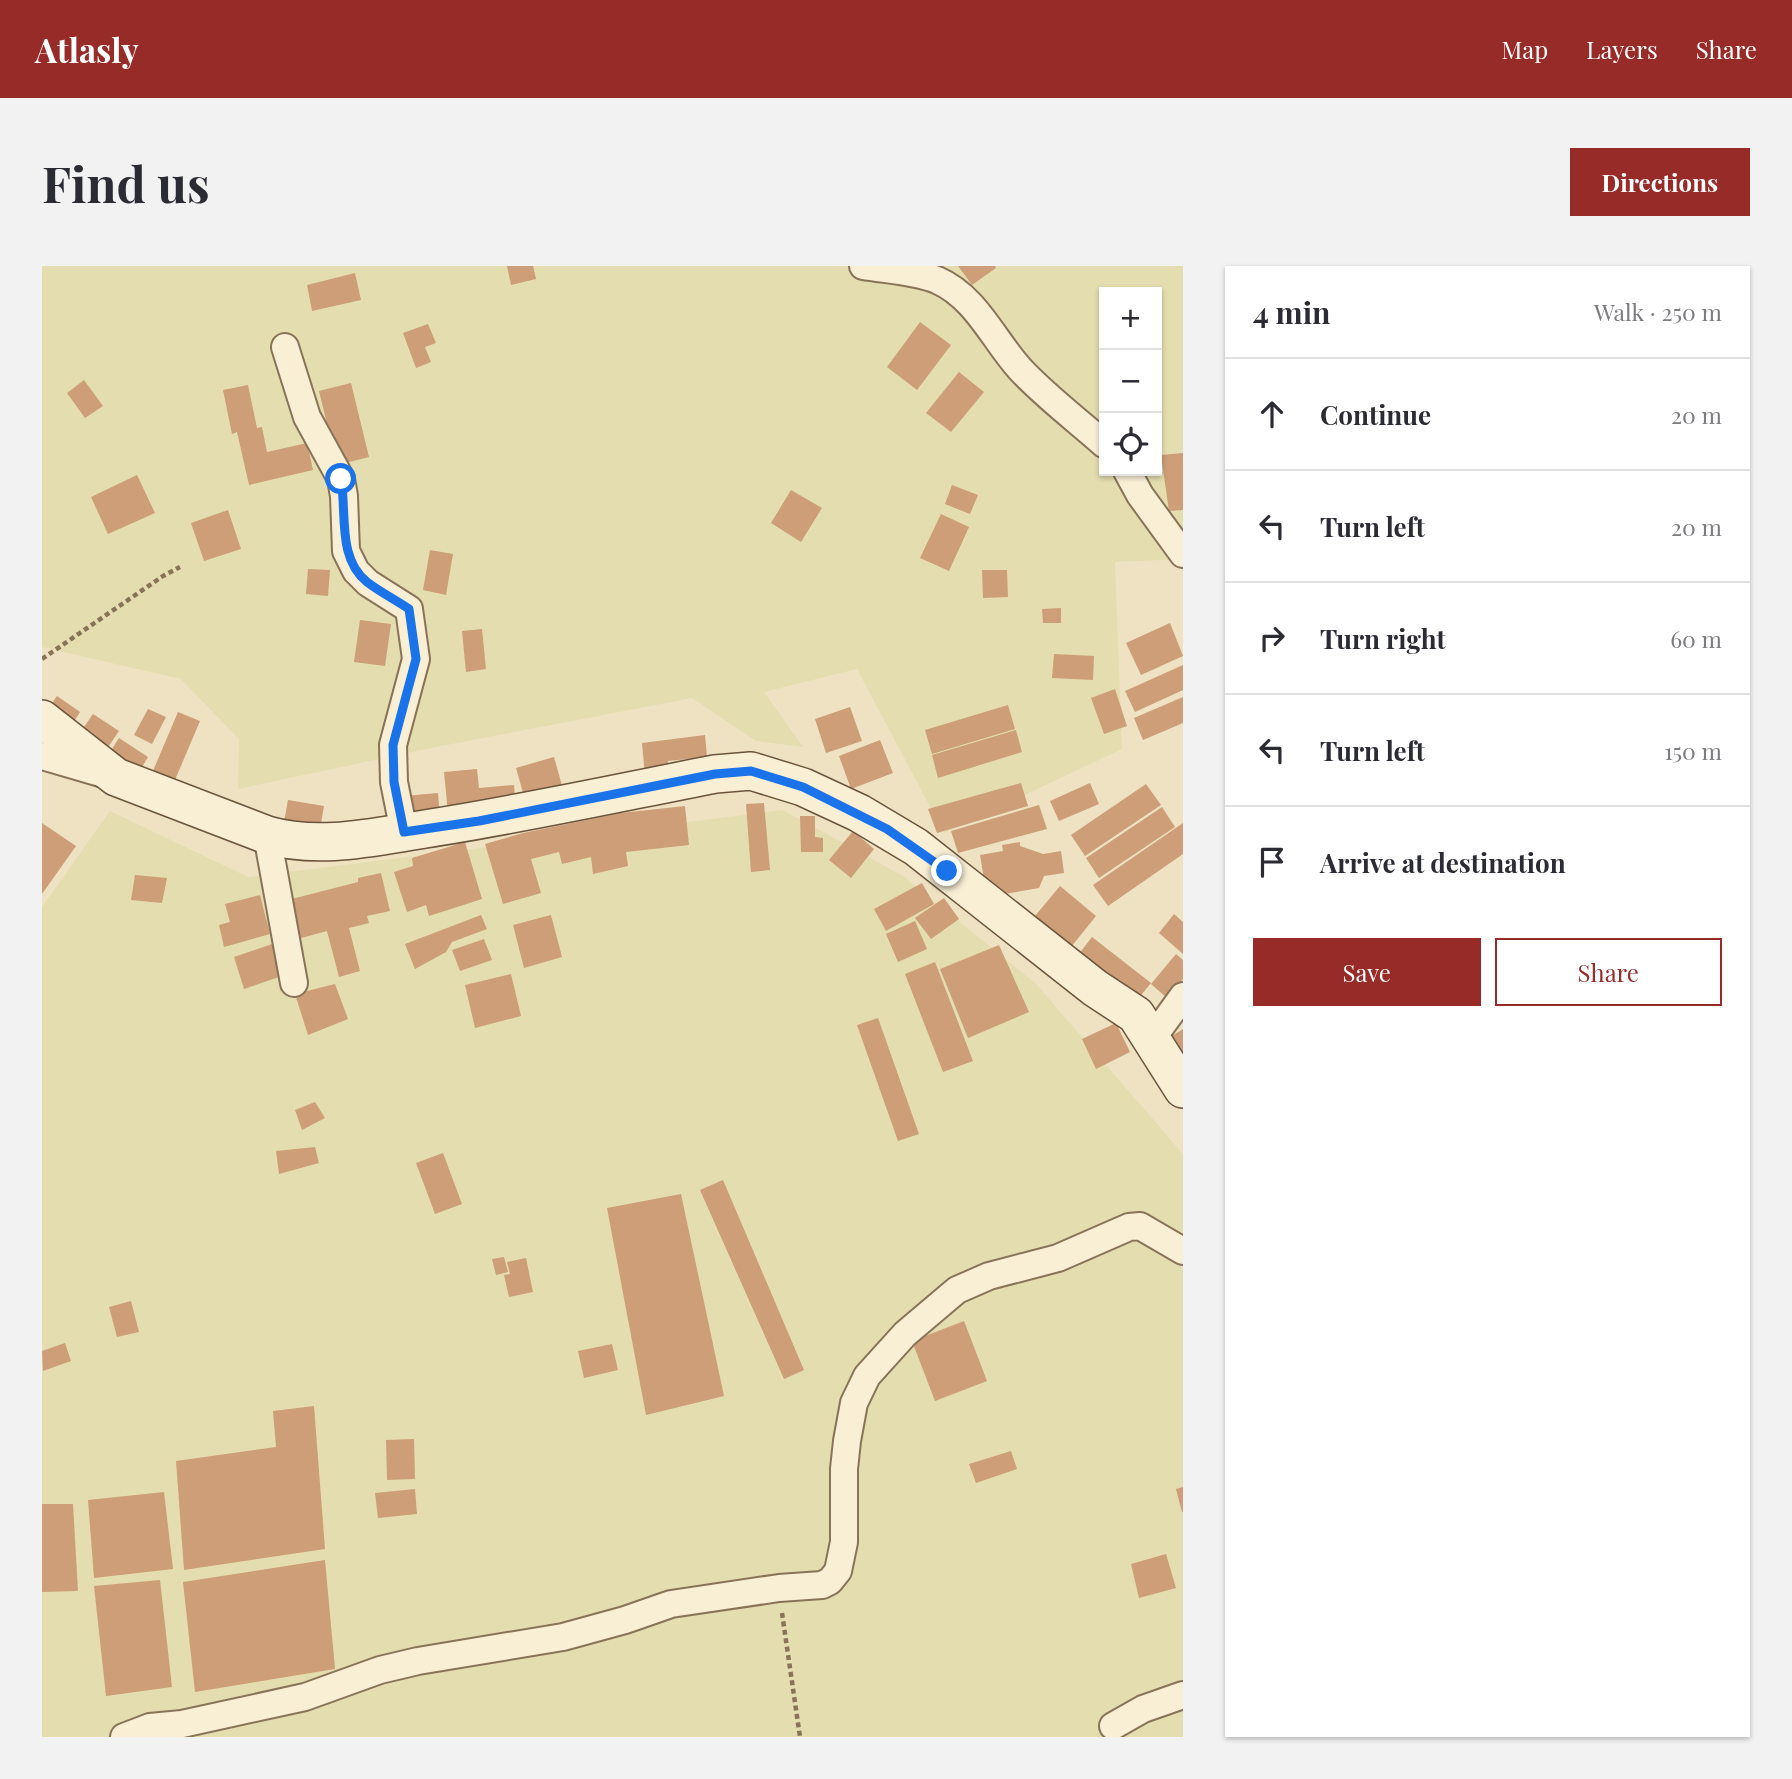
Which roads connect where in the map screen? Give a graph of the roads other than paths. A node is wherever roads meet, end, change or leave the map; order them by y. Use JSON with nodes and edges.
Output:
{"nodes":[{"id":1,"x":863,"y":266,"type":"edge"},
{"id":2,"x":285,"y":347,"type":"dead end"},
{"id":3,"x":1099,"y":440,"type":"edge"},
{"id":4,"x":1130,"y":476,"type":"edge"},
{"id":5,"x":1172,"y":519,"type":"edge"},
{"id":6,"x":1183,"y":554,"type":"edge"},
{"id":7,"x":42,"y":719,"type":"edge"},
{"id":8,"x":42,"y":756,"type":"edge"},
{"id":9,"x":116,"y":777,"type":"junction"},
{"id":10,"x":404,"y":832,"type":"junction"},
{"id":11,"x":267,"y":835,"type":"junction"},
{"id":12,"x":294,"y":983,"type":"dead end"},
{"id":13,"x":1183,"y":996,"type":"edge"},
{"id":14,"x":1152,"y":1039,"type":"junction"},
{"id":15,"x":1183,"y":1089,"type":"edge"},
{"id":16,"x":1183,"y":1251,"type":"edge"},
{"id":17,"x":1183,"y":1695,"type":"edge"},
{"id":18,"x":1113,"y":1727,"type":"dead end"},
{"id":19,"x":124,"y":1737,"type":"edge"}],
"edges":[{"from":1,"to":3,"type":"street"},
{"from":2,"to":10,"type":"street"},
{"from":4,"to":5,"type":"street"},
{"from":5,"to":6,"type":"street"},
{"from":7,"to":9,"type":"street"},
{"from":8,"to":9,"type":"street"},
{"from":9,"to":11,"type":"street"},
{"from":10,"to":11,"type":"street"},
{"from":10,"to":14,"type":"street"},
{"from":11,"to":12,"type":"street"},
{"from":13,"to":14,"type":"street"},
{"from":14,"to":15,"type":"street"},
{"from":16,"to":19,"type":"street"},
{"from":17,"to":18,"type":"street"}]}
